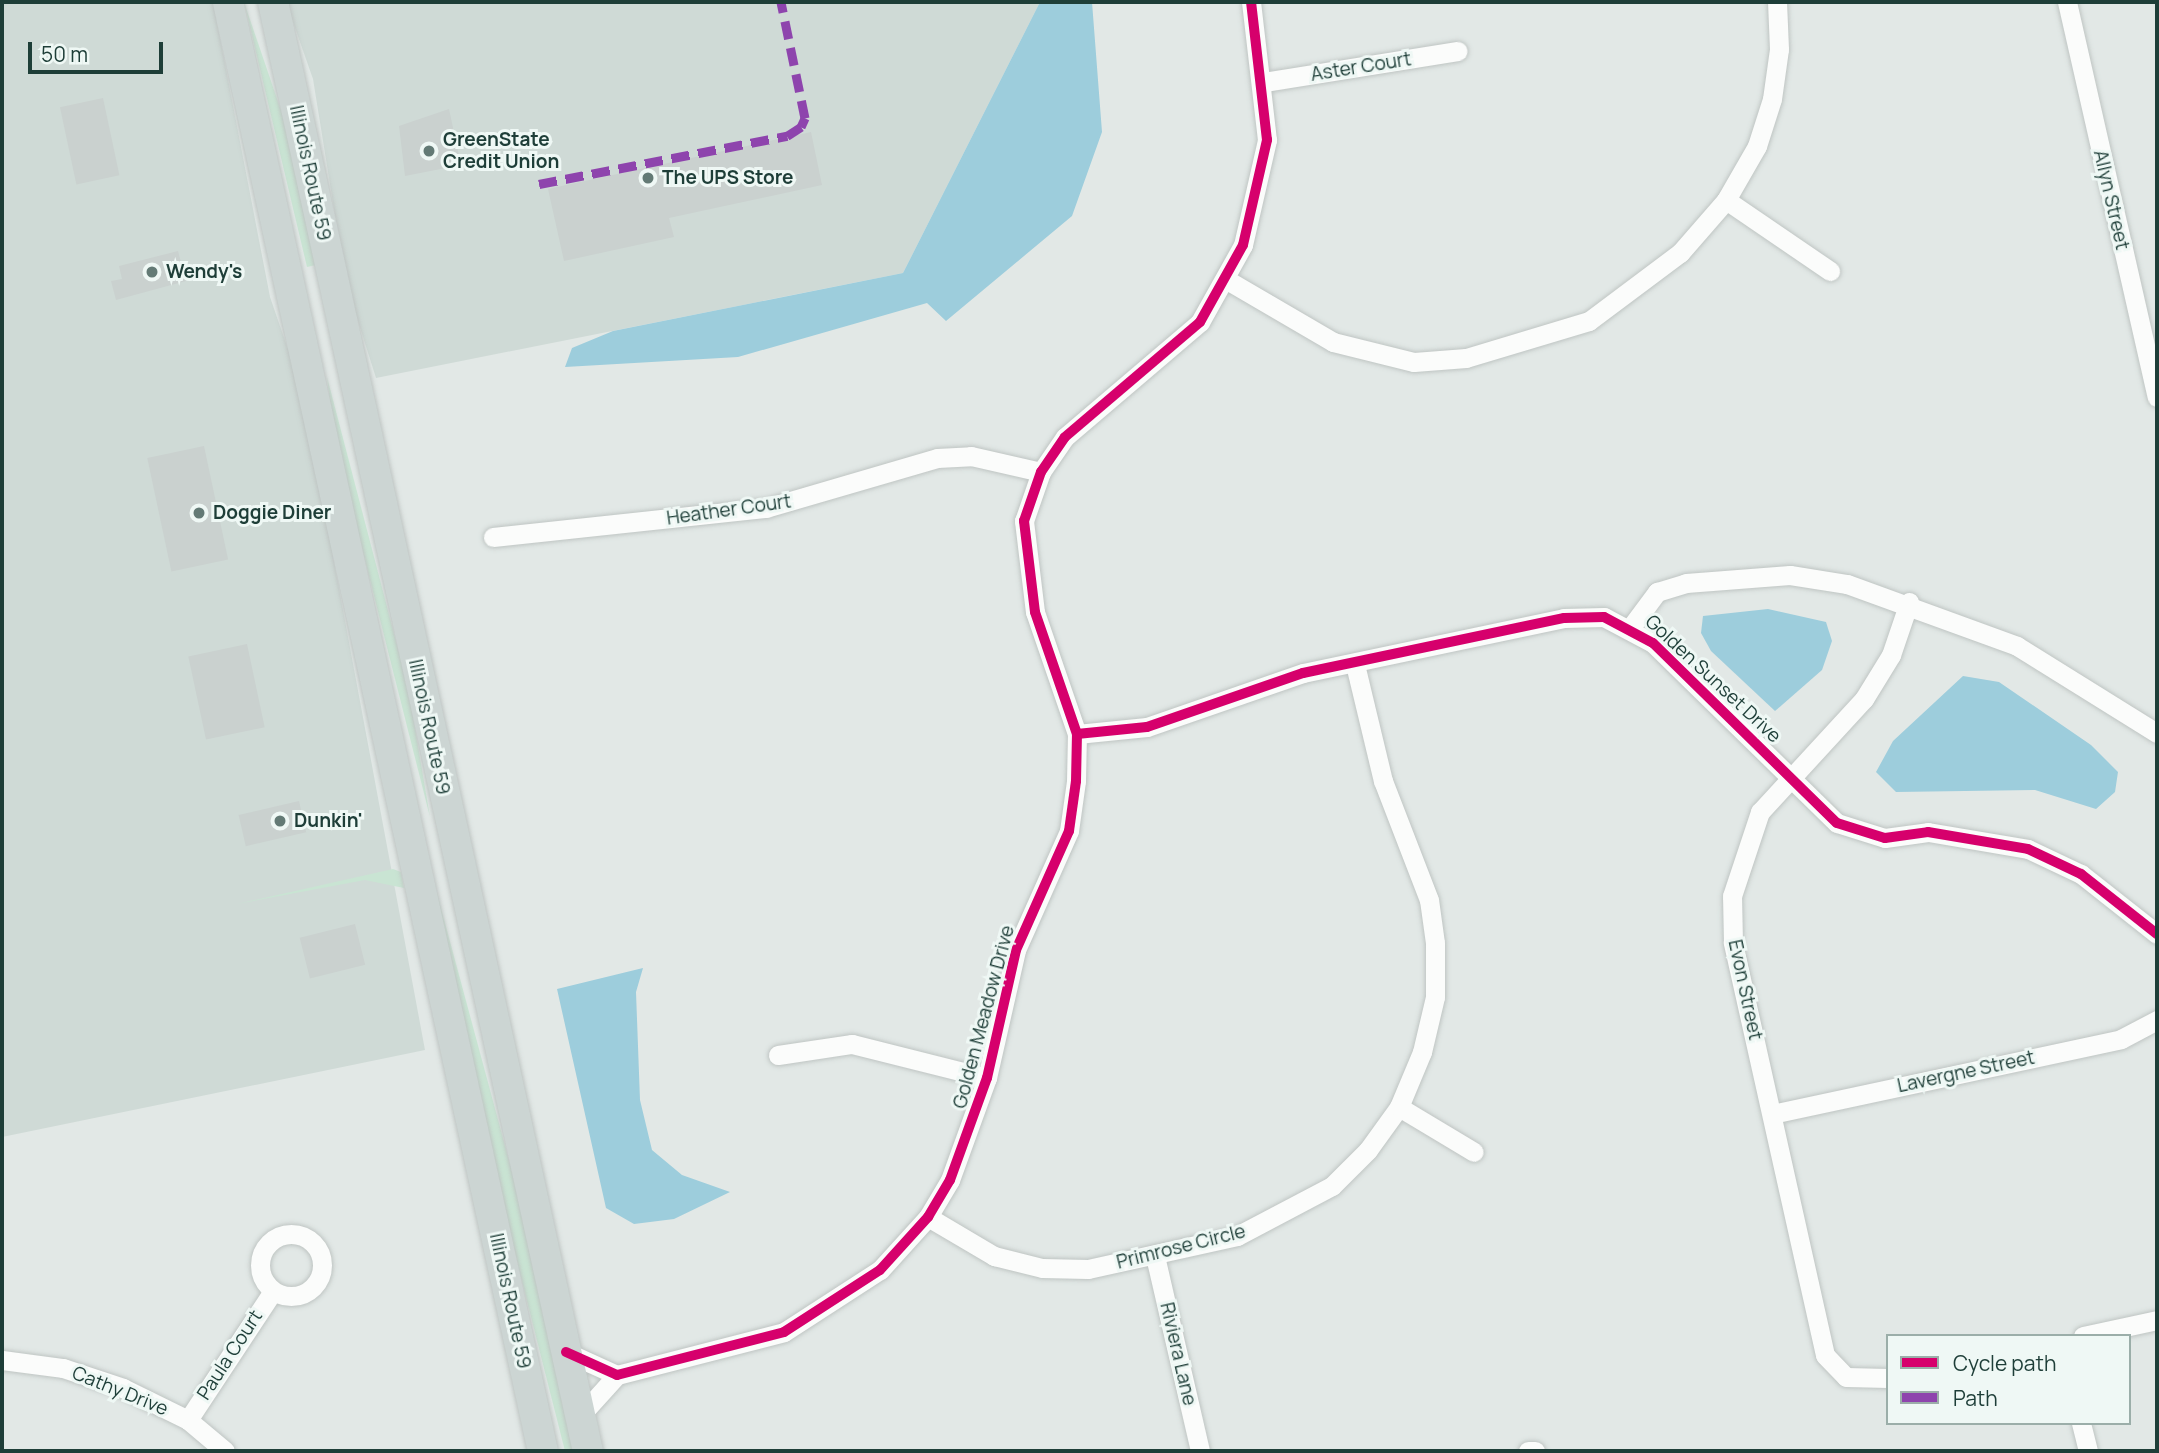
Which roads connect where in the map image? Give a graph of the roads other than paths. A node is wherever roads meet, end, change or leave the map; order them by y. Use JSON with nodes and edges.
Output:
{"nodes":[{"id":1,"x":228,"y":2,"type":"edge"},
{"id":2,"x":273,"y":2,"type":"edge"},
{"id":3,"x":1251,"y":2,"type":"edge"},
{"id":4,"x":1776,"y":2,"type":"edge"},
{"id":5,"x":2067,"y":2,"type":"edge"},
{"id":6,"x":1458,"y":51,"type":"dead end"},
{"id":7,"x":1264,"y":82,"type":"junction"},
{"id":8,"x":1726,"y":200,"type":"junction"},
{"id":9,"x":1830,"y":271,"type":"dead end"},
{"id":10,"x":1227,"y":280,"type":"junction"},
{"id":11,"x":2157,"y":397,"type":"edge"},
{"id":12,"x":1041,"y":472,"type":"junction"},
{"id":13,"x":493,"y":537,"type":"dead end"},
{"id":14,"x":1909,"y":602,"type":"junction"},
{"id":15,"x":1632,"y":627,"type":"junction"},
{"id":16,"x":1355,"y":664,"type":"junction"},
{"id":17,"x":2157,"y":733,"type":"edge"},
{"id":18,"x":1077,"y":734,"type":"junction"},
{"id":19,"x":1791,"y":775,"type":"junction"},
{"id":20,"x":412,"y":854,"type":"junction"},
{"id":21,"x":458,"y":862,"type":"junction"},
{"id":22,"x":2157,"y":934,"type":"edge"},
{"id":23,"x":2157,"y":1020,"type":"edge"},
{"id":24,"x":778,"y":1055,"type":"dead end"},
{"id":25,"x":987,"y":1078,"type":"junction"},
{"id":26,"x":1399,"y":1107,"type":"junction"},
{"id":27,"x":1772,"y":1114,"type":"junction"},
{"id":28,"x":1474,"y":1152,"type":"dead end"},
{"id":29,"x":928,"y":1217,"type":"junction"},
{"id":30,"x":1155,"y":1256,"type":"junction"},
{"id":31,"x":273,"y":1291,"type":"dead end"},
{"id":32,"x":2157,"y":1320,"type":"edge"},
{"id":33,"x":2092,"y":1334,"type":"edge"},
{"id":34,"x":566,"y":1352,"type":"junction"},
{"id":35,"x":2,"y":1360,"type":"edge"},
{"id":36,"x":617,"y":1375,"type":"junction"},
{"id":37,"x":1886,"y":1378,"type":"edge"},
{"id":38,"x":580,"y":1416,"type":"junction"},
{"id":39,"x":188,"y":1420,"type":"junction"},
{"id":40,"x":2082,"y":1425,"type":"edge"},
{"id":41,"x":225,"y":1451,"type":"edge"},
{"id":42,"x":543,"y":1451,"type":"edge"},
{"id":43,"x":588,"y":1451,"type":"edge"},
{"id":44,"x":1200,"y":1451,"type":"edge"},
{"id":45,"x":1528,"y":1451,"type":"edge"},
{"id":46,"x":1535,"y":1451,"type":"edge"},
{"id":47,"x":2088,"y":1451,"type":"edge"}],
"edges":[{"from":1,"to":20,"type":"main road","name":"Illinois Route 59"},
{"from":2,"to":21,"type":"main road","name":"Illinois Route 59"},
{"from":3,"to":7,"type":"street","name":"Golden Meadow Drive"},
{"from":4,"to":8,"type":"street"},
{"from":5,"to":11,"type":"street","name":"Allyn Street"},
{"from":6,"to":7,"type":"street","name":"Aster Court"},
{"from":7,"to":10,"type":"street","name":"Golden Meadow Drive"},
{"from":8,"to":9,"type":"street"},
{"from":8,"to":10,"type":"street"},
{"from":10,"to":12,"type":"street","name":"Golden Meadow Drive"},
{"from":12,"to":13,"type":"street","name":"Heather Court"},
{"from":12,"to":18,"type":"street","name":"Golden Meadow Drive"},
{"from":14,"to":15,"type":"street","name":"Golden Sunset Drive"},
{"from":14,"to":17,"type":"street","name":"Golden Sunset Drive"},
{"from":14,"to":19,"type":"street","name":"Evon Street"},
{"from":15,"to":16,"type":"street","name":"Golden Sunset Drive"},
{"from":15,"to":19,"type":"street","name":"Golden Sunset Drive"},
{"from":16,"to":18,"type":"street","name":"Golden Sunset Drive"},
{"from":16,"to":26,"type":"street","name":"Primrose Circle"},
{"from":18,"to":25,"type":"street","name":"Golden Meadow Drive"},
{"from":19,"to":22,"type":"street","name":"Golden Sunset Drive"},
{"from":19,"to":27,"type":"street","name":"Evon Street"},
{"from":20,"to":21,"type":"main road"},
{"from":20,"to":42,"type":"main road","name":"Illinois Route 59"},
{"from":21,"to":34,"type":"main road","name":"Illinois Route 59"},
{"from":23,"to":27,"type":"street","name":"Lavergne Street"},
{"from":24,"to":25,"type":"street"},
{"from":25,"to":29,"type":"street","name":"Golden Meadow Drive"},
{"from":26,"to":28,"type":"street"},
{"from":26,"to":30,"type":"street","name":"Primrose Circle"},
{"from":27,"to":37,"type":"street","name":"Evon Street"},
{"from":29,"to":30,"type":"street","name":"Primrose Circle"},
{"from":29,"to":36,"type":"street","name":"Golden Meadow Drive"},
{"from":30,"to":44,"type":"street","name":"Riviera Lane"},
{"from":31,"to":39,"type":"street","name":"Paula Court"},
{"from":32,"to":33,"type":"street"},
{"from":34,"to":36,"type":"street"},
{"from":34,"to":38,"type":"main road","name":"Illinois Route 59"},
{"from":35,"to":39,"type":"street","name":"Cathy Drive"},
{"from":36,"to":38,"type":"street"},
{"from":38,"to":43,"type":"main road","name":"Illinois Route 59"},
{"from":39,"to":41,"type":"street","name":"Cathy Drive"},
{"from":40,"to":47,"type":"street"},
{"from":45,"to":46,"type":"street"}]}
